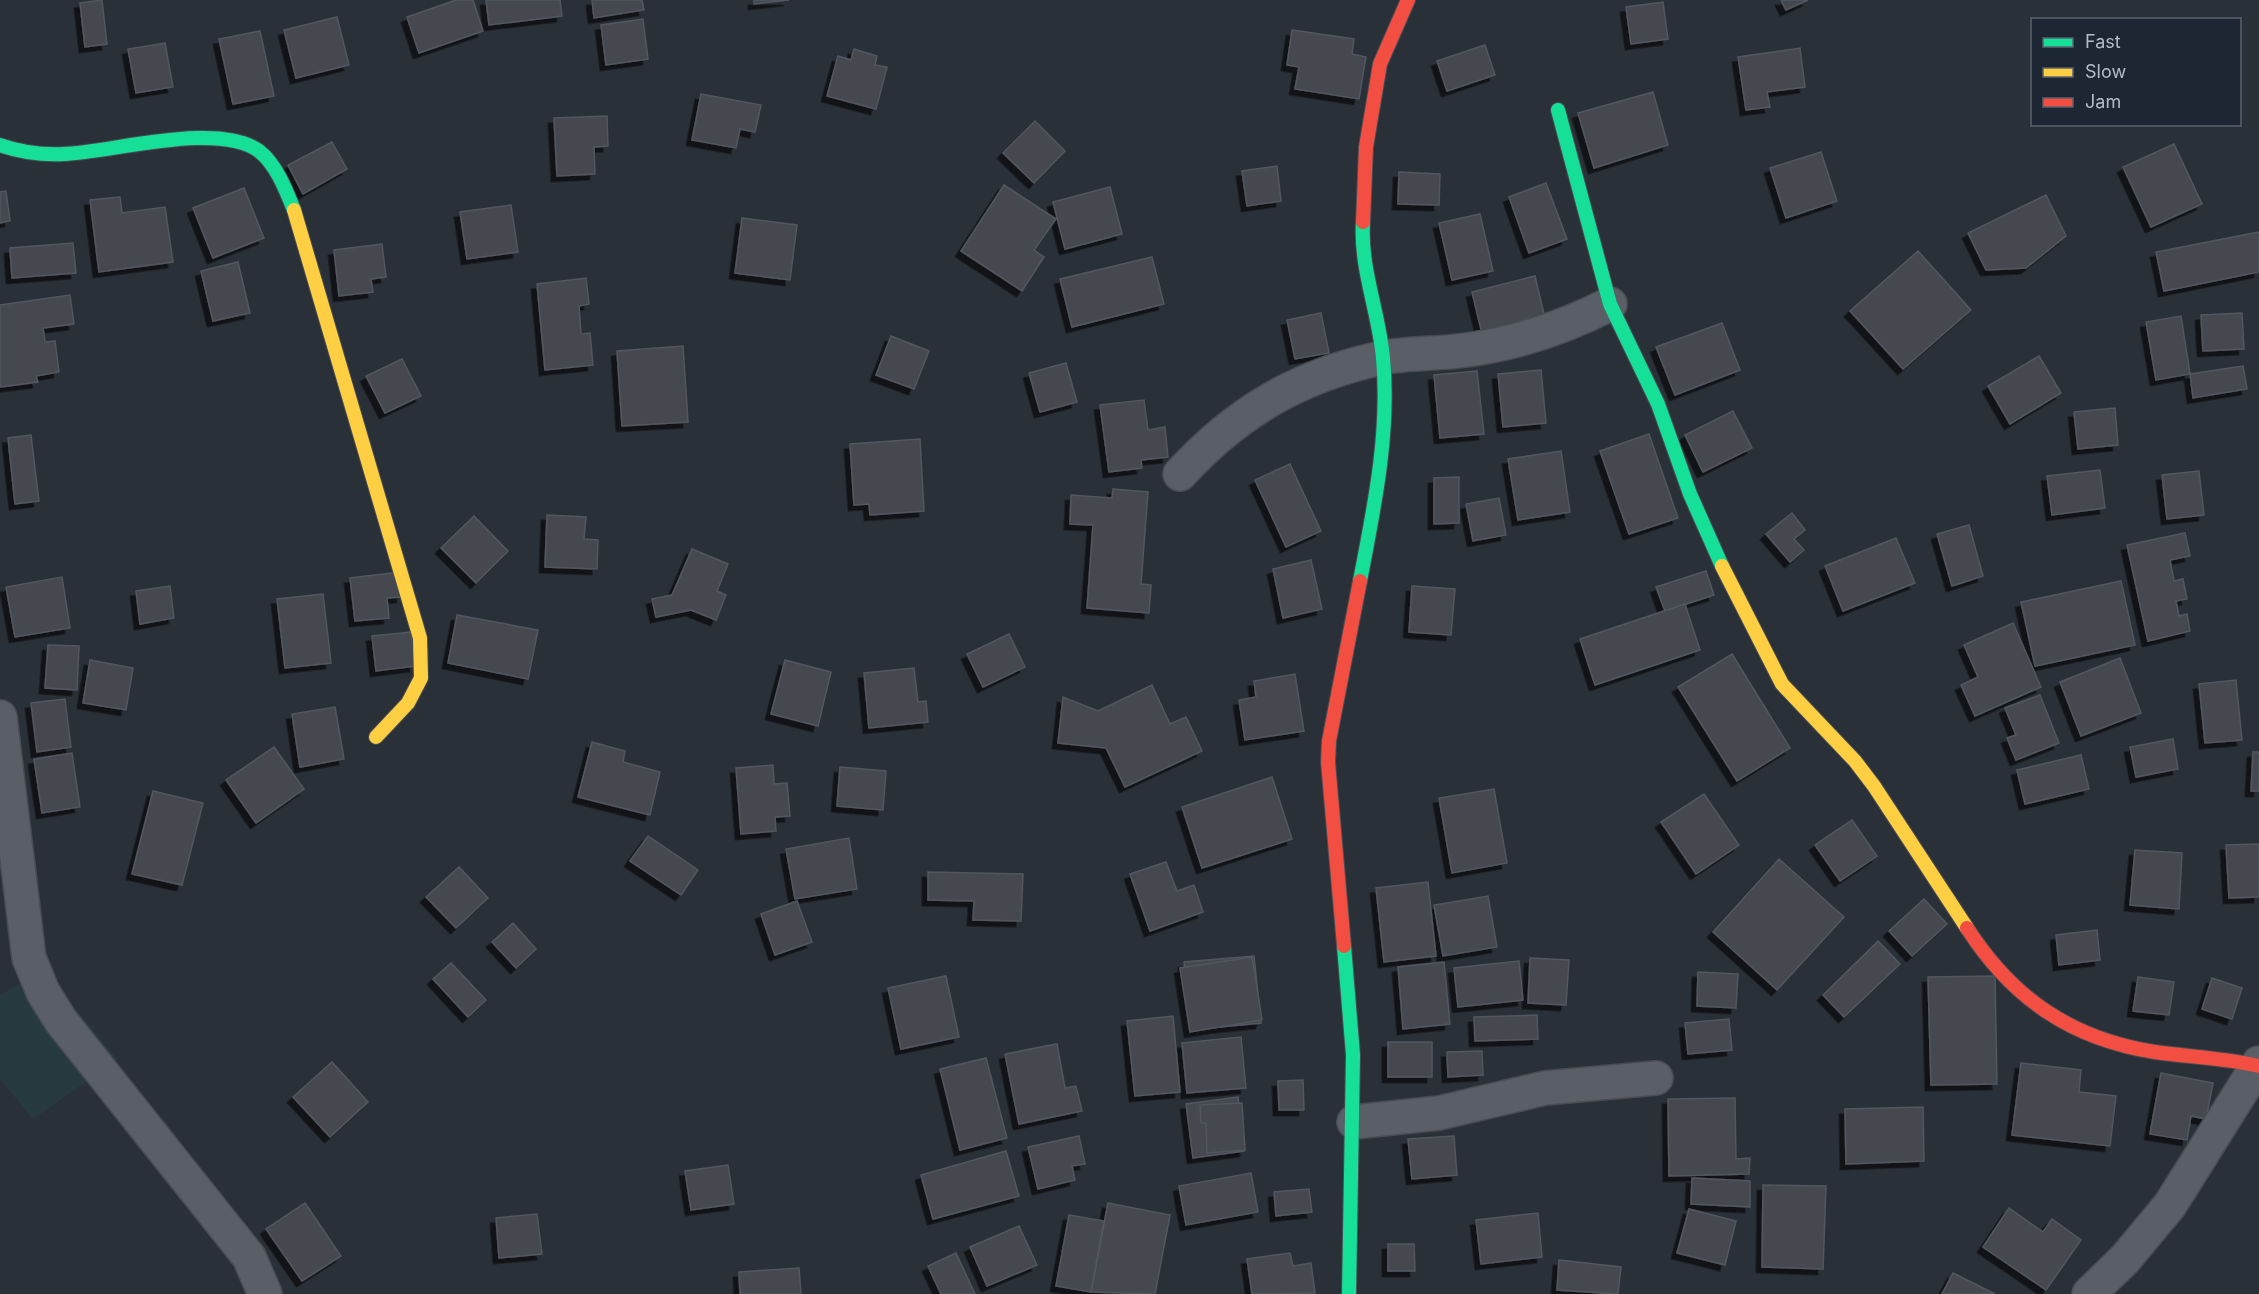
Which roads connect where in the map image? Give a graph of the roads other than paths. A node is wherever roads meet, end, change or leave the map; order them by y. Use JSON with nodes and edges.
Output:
{"nodes":[{"id":1,"x":1408,"y":0,"type":"edge"},
{"id":2,"x":1558,"y":110,"type":"dead end"},
{"id":3,"x":0,"y":145,"type":"edge"},
{"id":4,"x":1610,"y":304,"type":"junction"},
{"id":5,"x":1383,"y":357,"type":"junction"},
{"id":6,"x":1180,"y":474,"type":"dead end"},
{"id":7,"x":0,"y":717,"type":"edge"},
{"id":8,"x":376,"y":737,"type":"dead end"},
{"id":9,"x":2258,"y":1064,"type":"edge"},
{"id":10,"x":1656,"y":1078,"type":"dead end"},
{"id":11,"x":1354,"y":1122,"type":"junction"},
{"id":12,"x":265,"y":1294,"type":"edge"},
{"id":13,"x":1348,"y":1294,"type":"edge"},
{"id":14,"x":2089,"y":1294,"type":"edge"}],
"edges":[{"from":1,"to":5,"type":"street"},
{"from":2,"to":4,"type":"street"},
{"from":3,"to":8,"type":"street"},
{"from":4,"to":5,"type":"street"},
{"from":4,"to":9,"type":"street"},
{"from":5,"to":6,"type":"street"},
{"from":5,"to":11,"type":"street"},
{"from":7,"to":12,"type":"street"},
{"from":9,"to":14,"type":"street"},
{"from":10,"to":11,"type":"street"},
{"from":11,"to":13,"type":"street"}]}
